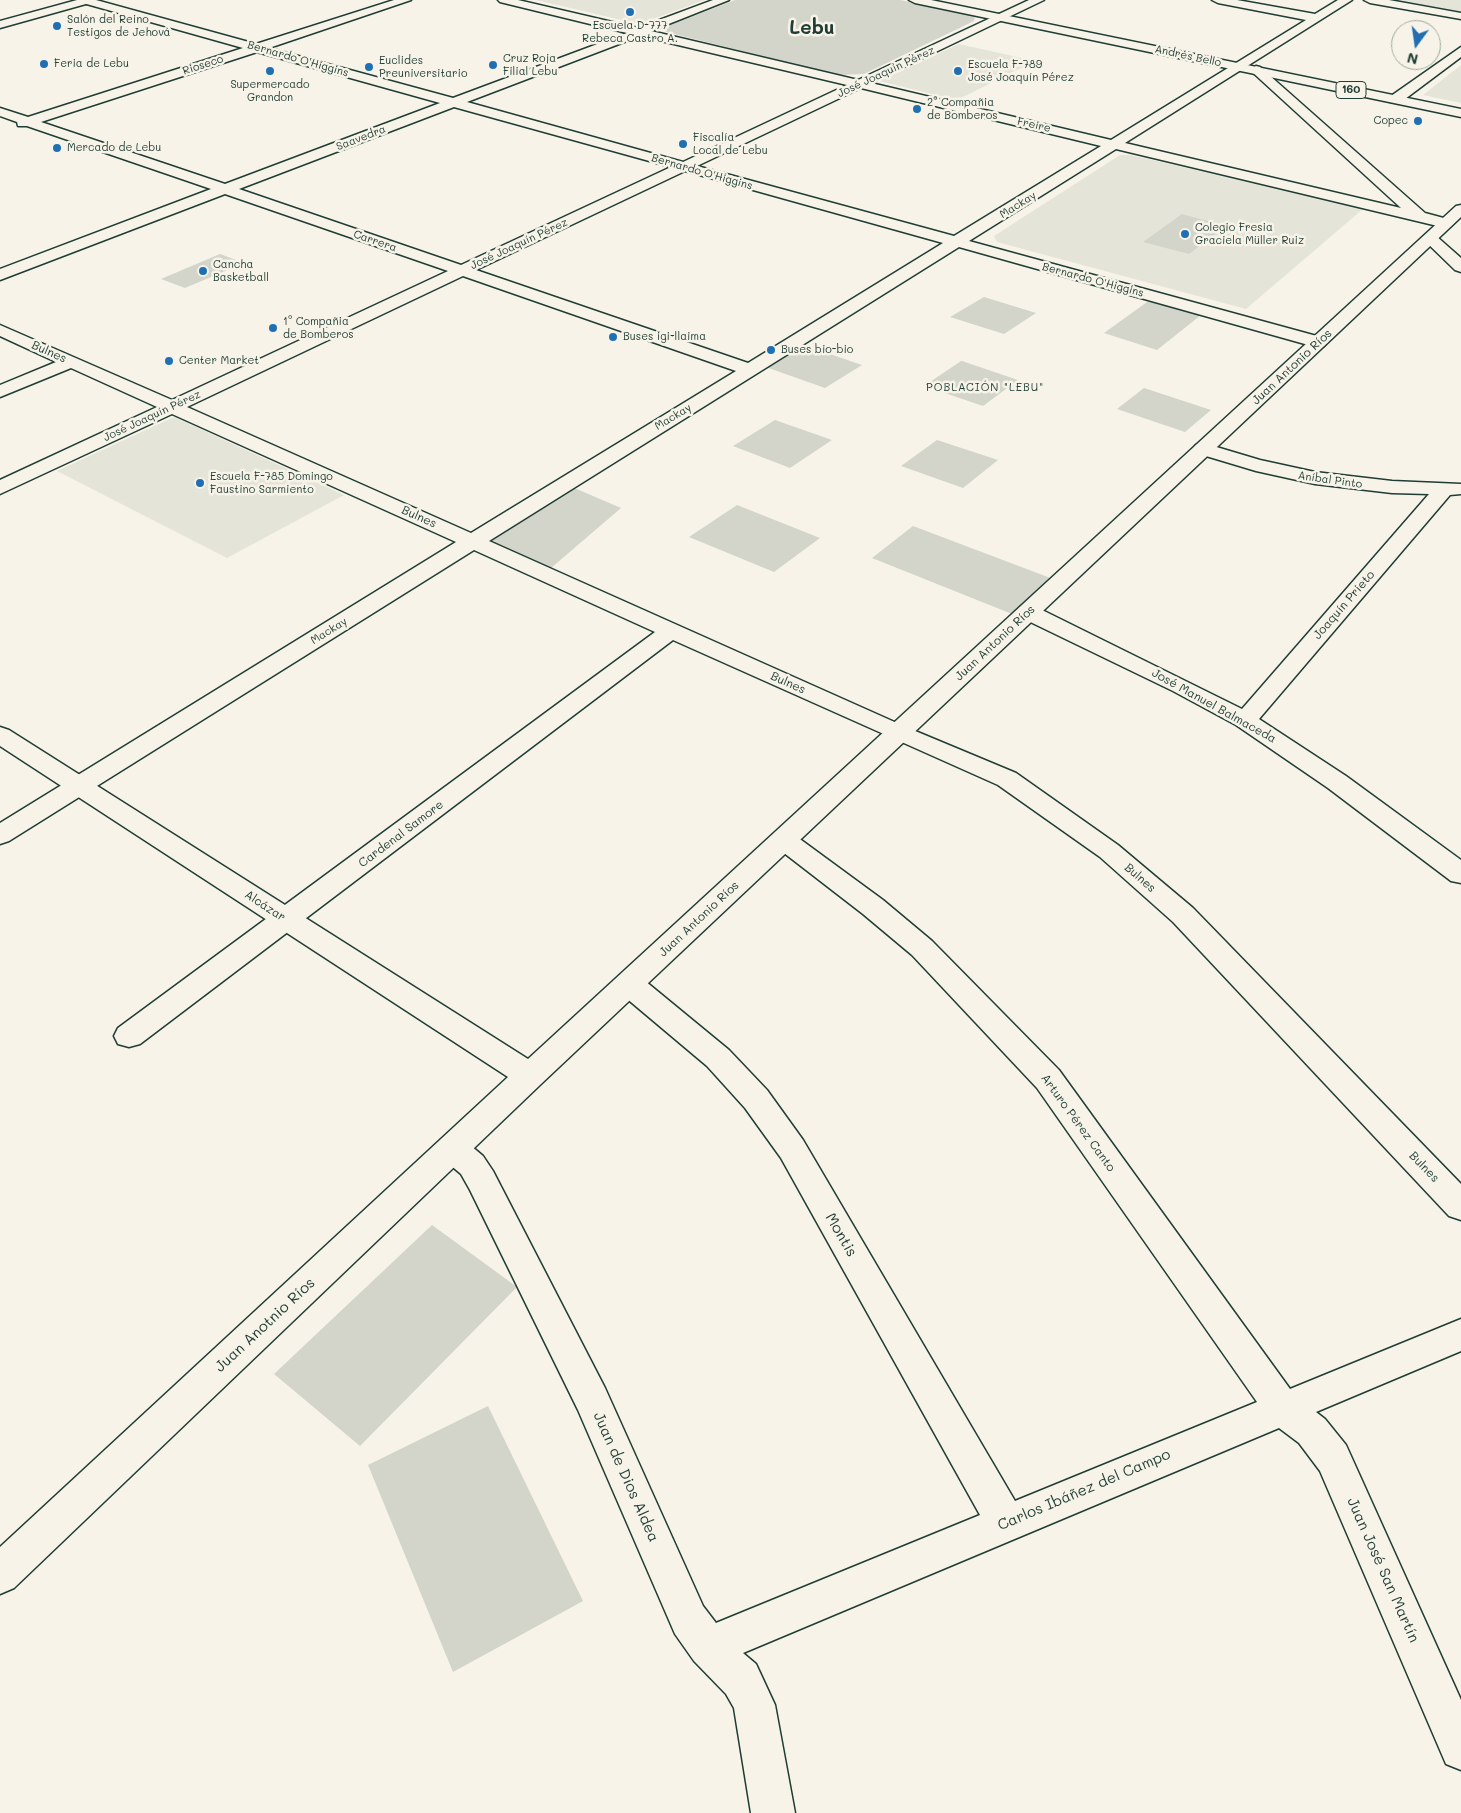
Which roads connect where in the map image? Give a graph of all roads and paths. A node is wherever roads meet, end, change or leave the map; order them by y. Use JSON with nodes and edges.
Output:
{"nodes":[{"id":1,"x":88,"y":0,"type":"edge"},
{"id":2,"x":405,"y":0,"type":"edge"},
{"id":3,"x":504,"y":0,"type":"edge"},
{"id":4,"x":723,"y":0,"type":"edge"},
{"id":5,"x":915,"y":0,"type":"edge"},
{"id":6,"x":1038,"y":0,"type":"edge"},
{"id":7,"x":1218,"y":0,"type":"edge"},
{"id":8,"x":1346,"y":0,"type":"edge"},
{"id":9,"x":1370,"y":0,"type":"edge"},
{"id":10,"x":1461,"y":16,"type":"edge"},
{"id":11,"x":1001,"y":18,"type":"junction"},
{"id":12,"x":1317,"y":18,"type":"junction"},
{"id":13,"x":0,"y":24,"type":"edge"},
{"id":14,"x":639,"y":32,"type":"junction"},
{"id":15,"x":256,"y":48,"type":"junction"},
{"id":16,"x":1461,"y":51,"type":"edge"},
{"id":17,"x":1240,"y":67,"type":"junction"},
{"id":18,"x":1256,"y":70,"type":"junction"},
{"id":19,"x":860,"y":84,"type":"junction"},
{"id":20,"x":1396,"y":99,"type":"junction"},
{"id":21,"x":454,"y":102,"type":"junction"},
{"id":22,"x":0,"y":112,"type":"edge"},
{"id":23,"x":1461,"y":112,"type":"edge"},
{"id":24,"x":27,"y":121,"type":"junction"},
{"id":25,"x":9,"y":127,"type":"dead end"},
{"id":26,"x":1115,"y":144,"type":"junction"},
{"id":27,"x":684,"y":166,"type":"junction"},
{"id":28,"x":226,"y":189,"type":"junction"},
{"id":29,"x":1420,"y":217,"type":"junction"},
{"id":30,"x":1446,"y":223,"type":"edge"},
{"id":31,"x":957,"y":242,"type":"junction"},
{"id":32,"x":1461,"y":267,"type":"edge"},
{"id":33,"x":461,"y":271,"type":"junction"},
{"id":34,"x":0,"y":275,"type":"edge"},
{"id":35,"x":0,"y":330,"type":"edge"},
{"id":36,"x":1318,"y":342,"type":"junction"},
{"id":37,"x":71,"y":362,"type":"junction"},
{"id":38,"x":751,"y":370,"type":"junction"},
{"id":39,"x":0,"y":392,"type":"edge"},
{"id":40,"x":172,"y":407,"type":"junction"},
{"id":41,"x":1203,"y":449,"type":"junction"},
{"id":42,"x":0,"y":488,"type":"edge"},
{"id":43,"x":1452,"y":489,"type":"edge"},
{"id":44,"x":472,"y":542,"type":"junction"},
{"id":45,"x":1028,"y":612,"type":"junction"},
{"id":46,"x":671,"y":631,"type":"junction"},
{"id":47,"x":1245,"y":720,"type":"junction"},
{"id":48,"x":899,"y":733,"type":"junction"},
{"id":49,"x":0,"y":735,"type":"edge"},
{"id":50,"x":79,"y":786,"type":"junction"},
{"id":51,"x":0,"y":835,"type":"edge"},
{"id":52,"x":784,"y":840,"type":"junction"},
{"id":53,"x":1461,"y":874,"type":"edge"},
{"id":54,"x":286,"y":919,"type":"junction"},
{"id":55,"x":629,"y":984,"type":"junction"},
{"id":56,"x":129,"y":1036,"type":"dead end"},
{"id":57,"x":530,"y":1076,"type":"junction"},
{"id":58,"x":453,"y":1149,"type":"junction"},
{"id":59,"x":1461,"y":1206,"type":"edge"},
{"id":60,"x":1461,"y":1335,"type":"edge"},
{"id":61,"x":1282,"y":1408,"type":"junction"},
{"id":62,"x":1006,"y":1523,"type":"junction"},
{"id":63,"x":0,"y":1574,"type":"edge"},
{"id":64,"x":708,"y":1647,"type":"junction"},
{"id":65,"x":1461,"y":1749,"type":"edge"},
{"id":66,"x":773,"y":1813,"type":"edge"}],
"edges":[{"from":1,"to":13,"type":"street"},
{"from":1,"to":15,"type":"street","name":"Bernardo O'Higgins"},
{"from":2,"to":15,"type":"street","name":"Rioseco"},
{"from":3,"to":14,"type":"street","name":"Freire"},
{"from":4,"to":14,"type":"street","name":"Saavedra"},
{"from":5,"to":11,"type":"street","name":"Andrés Bello"},
{"from":6,"to":11,"type":"street","name":"José Joaquín Pérez"},
{"from":7,"to":12,"type":"street"},
{"from":8,"to":12,"type":"street","name":"Mackay"},
{"from":9,"to":10,"type":"street"},
{"from":11,"to":17,"type":"street","name":"Andrés Bello"},
{"from":11,"to":19,"type":"street","name":"José Joaquín Pérez"},
{"from":12,"to":17,"type":"street","name":"Mackay"},
{"from":14,"to":19,"type":"street","name":"Freire"},
{"from":14,"to":21,"type":"street","name":"Saavedra"},
{"from":15,"to":21,"type":"street","name":"Bernardo O'Higgins"},
{"from":15,"to":24,"type":"street","name":"Rioseco"},
{"from":16,"to":20,"type":"street"},
{"from":17,"to":18,"type":"street","name":"Andrés Bello","number":"160"},
{"from":17,"to":26,"type":"street","name":"Mackay"},
{"from":18,"to":20,"type":"street","name":"Andrés Bello","number":"160"},
{"from":18,"to":29,"type":"street"},
{"from":19,"to":26,"type":"street","name":"Freire"},
{"from":19,"to":27,"type":"street","name":"José Joaquín Pérez"},
{"from":20,"to":23,"type":"street","name":"Andrés Bello","number":"160"},
{"from":21,"to":27,"type":"street","name":"Bernardo O'Higgins"},
{"from":21,"to":28,"type":"street","name":"Saavedra"},
{"from":22,"to":24,"type":"street","name":"Carrera"},
{"from":24,"to":25,"type":"street","name":"Rioseco"},
{"from":24,"to":28,"type":"street","name":"Carrera"},
{"from":26,"to":29,"type":"street","name":"Freire"},
{"from":26,"to":31,"type":"street","name":"Mackay"},
{"from":27,"to":31,"type":"street","name":"Bernardo O'Higgins"},
{"from":27,"to":33,"type":"street","name":"José Joaquín Pérez"},
{"from":28,"to":33,"type":"street","name":"Carrera"},
{"from":28,"to":34,"type":"street","name":"Saavedra"},
{"from":29,"to":30,"type":"street","name":"Freire"},
{"from":30,"to":32,"type":"street"},
{"from":30,"to":36,"type":"street","name":"Juan Antonio Ríos"},
{"from":31,"to":36,"type":"street","name":"Bernardo O'Higgins"},
{"from":31,"to":38,"type":"street","name":"Mackay"},
{"from":33,"to":38,"type":"street","name":"Carrera"},
{"from":33,"to":40,"type":"street","name":"José Joaquín Pérez"},
{"from":35,"to":37,"type":"street","name":"Bulnes"},
{"from":36,"to":41,"type":"street","name":"Juan Antonio Ríos"},
{"from":37,"to":39,"type":"street"},
{"from":37,"to":40,"type":"street","name":"Bulnes"},
{"from":38,"to":44,"type":"street","name":"Mackay"},
{"from":40,"to":42,"type":"street","name":"José Joaquín Pérez"},
{"from":40,"to":44,"type":"street","name":"Bulnes"},
{"from":41,"to":43,"type":"street","name":"Aníbal Pinto"},
{"from":41,"to":45,"type":"street","name":"Juan Antonio Ríos"},
{"from":43,"to":47,"type":"street","name":"Joaquín Prieto"},
{"from":44,"to":46,"type":"street","name":"Bulnes"},
{"from":44,"to":50,"type":"street","name":"Mackay"},
{"from":45,"to":47,"type":"street","name":"José Manuel Balmaceda"},
{"from":45,"to":48,"type":"street","name":"Juan Antonio Ríos"},
{"from":46,"to":48,"type":"street","name":"Bulnes"},
{"from":46,"to":54,"type":"street","name":"Cardenal Samore"},
{"from":47,"to":53,"type":"street","name":"José Manuel Balmaceda"},
{"from":48,"to":52,"type":"street","name":"Juan Antonio Ríos"},
{"from":48,"to":59,"type":"street","name":"Bulnes"},
{"from":49,"to":50,"type":"street","name":"Alcázar"},
{"from":50,"to":51,"type":"street","name":"Mackay"},
{"from":50,"to":54,"type":"street","name":"Alcázar"},
{"from":52,"to":55,"type":"street","name":"Juan Antonio Ríos"},
{"from":52,"to":61,"type":"street","name":"Arturo Pérez Canto"},
{"from":54,"to":56,"type":"street","name":"Cardenal Samore"},
{"from":54,"to":57,"type":"street","name":"Alcázar"},
{"from":55,"to":57,"type":"street","name":"Juan Antonio Ríos"},
{"from":55,"to":62,"type":"street","name":"Montis"},
{"from":57,"to":58,"type":"street","name":"Juan Anotnio Ríos"},
{"from":58,"to":63,"type":"street","name":"Juan Anotnio Ríos"},
{"from":58,"to":64,"type":"street","name":"Juan de Dios Aldea"},
{"from":60,"to":61,"type":"street","name":"Carlos Ibáñez del Campo"},
{"from":61,"to":62,"type":"street","name":"Carlos Ibáñez del Campo"},
{"from":61,"to":65,"type":"street","name":"Juan José San Martín"},
{"from":62,"to":64,"type":"street","name":"Carlos Ibáñez del Campo"},
{"from":64,"to":66,"type":"street","name":"Juan de Dios Aldea"}]}
